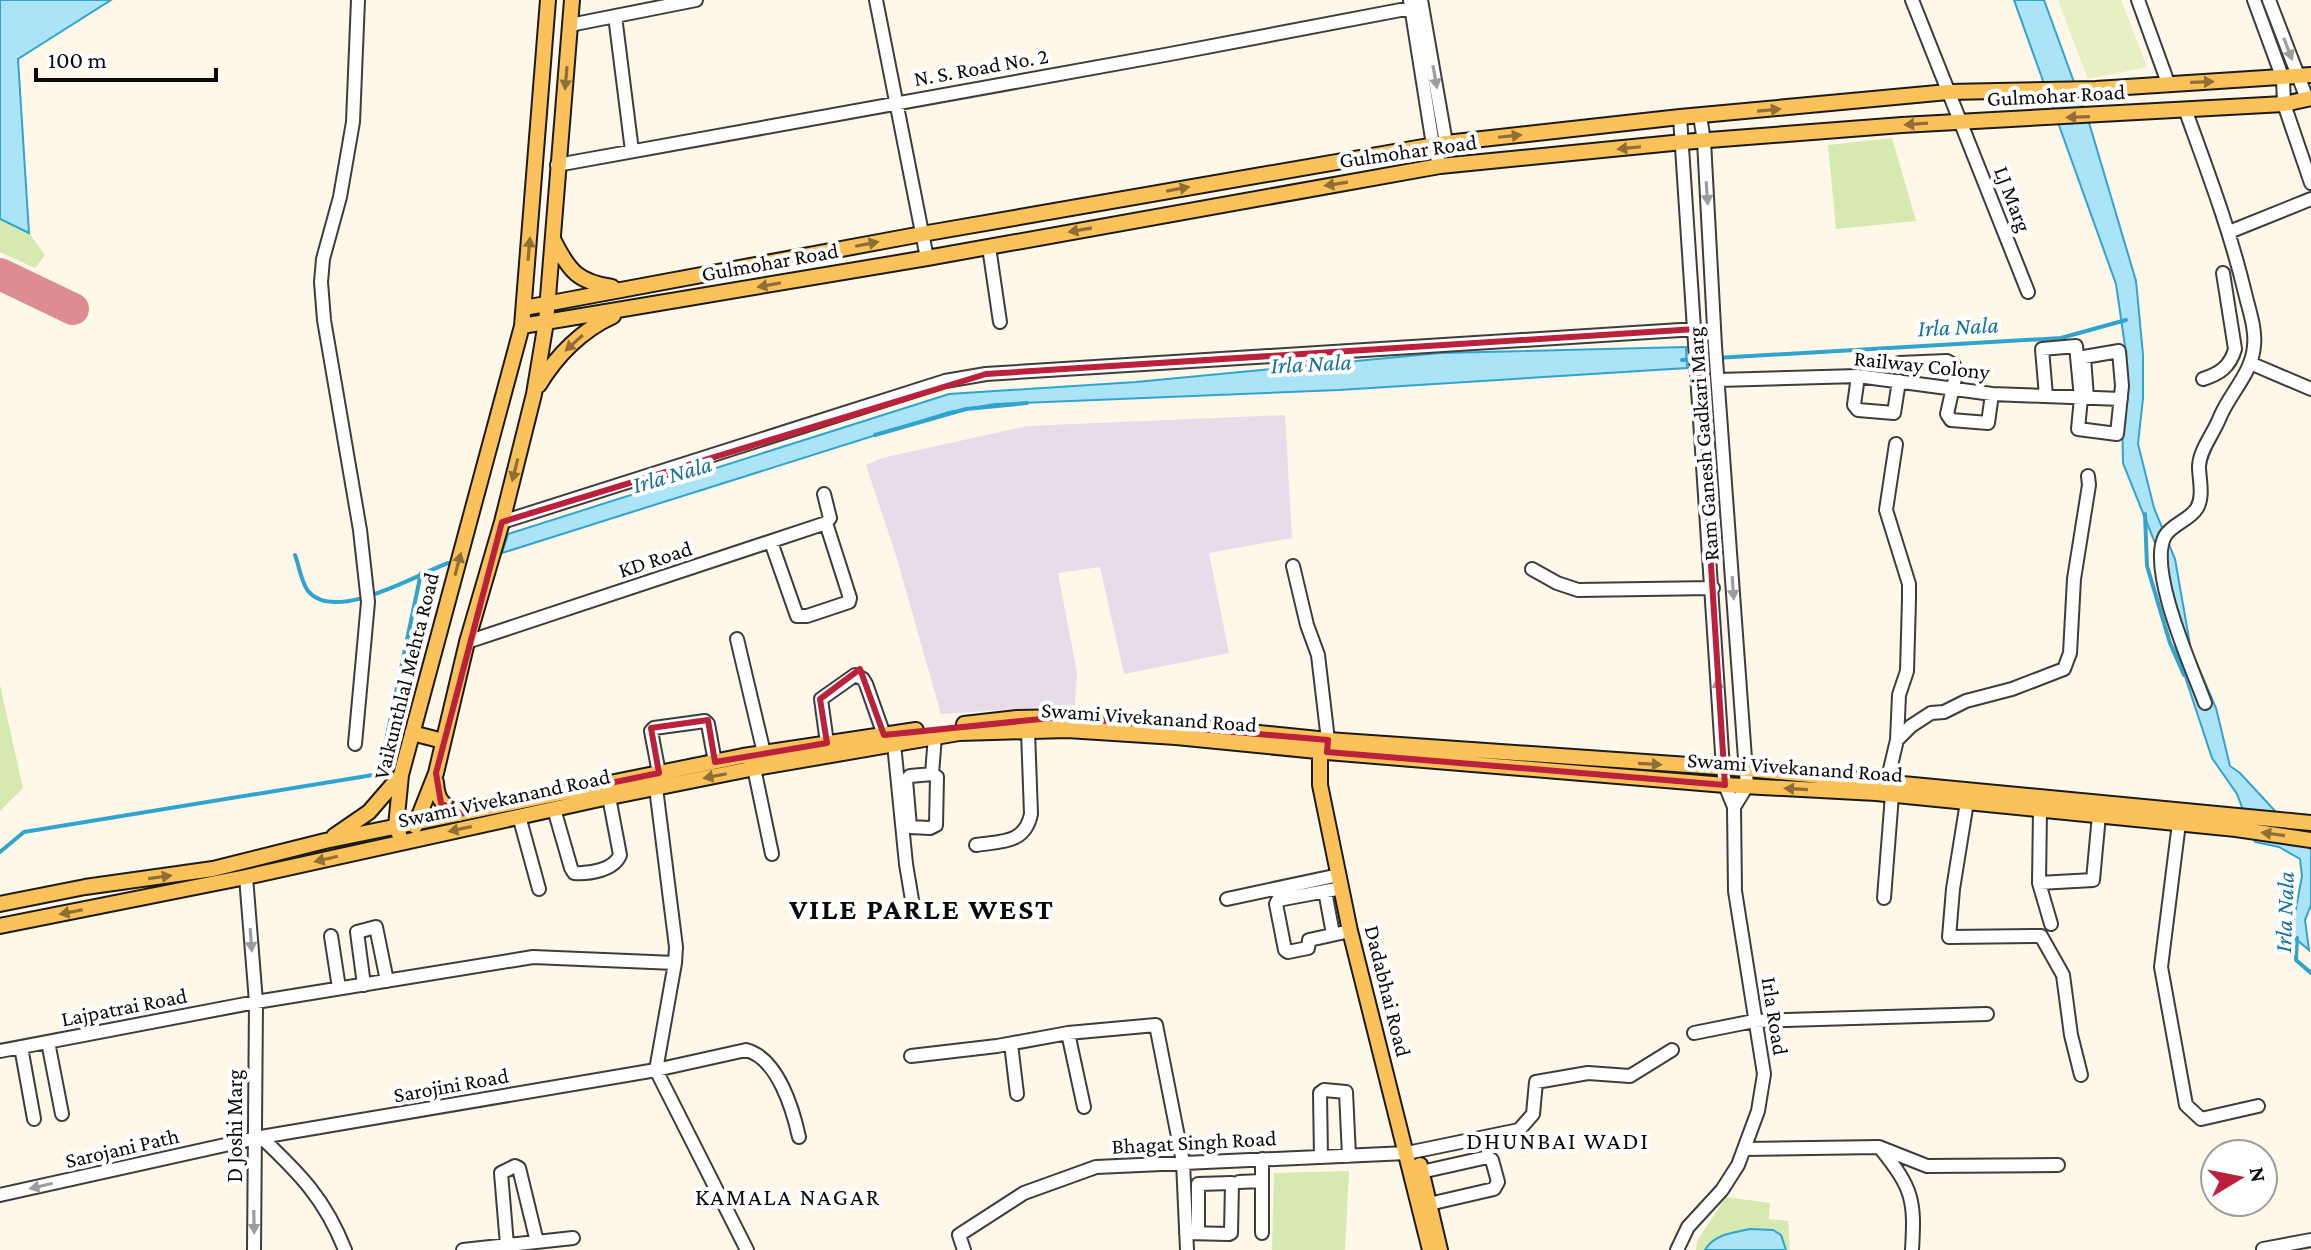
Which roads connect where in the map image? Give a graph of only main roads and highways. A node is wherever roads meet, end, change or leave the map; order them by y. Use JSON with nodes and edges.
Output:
{"nodes":[{"id":1,"x":548,"y":0,"type":"edge"},
{"id":2,"x":572,"y":0,"type":"edge"},
{"id":3,"x":2298,"y":77,"type":"edge"},
{"id":4,"x":2309,"y":98,"type":"edge"},
{"id":5,"x":553,"y":241,"type":"junction"},
{"id":6,"x":796,"y":257,"type":"junction"},
{"id":7,"x":799,"y":280,"type":"junction"},
{"id":8,"x":625,"y":289,"type":"junction"},
{"id":9,"x":548,"y":304,"type":"junction"},
{"id":10,"x":524,"y":308,"type":"junction"},
{"id":11,"x":628,"y":309,"type":"junction"},
{"id":12,"x":546,"y":322,"type":"junction"},
{"id":13,"x":522,"y":326,"type":"junction"},
{"id":14,"x":534,"y":394,"type":"junction"},
{"id":15,"x":412,"y":733,"type":"junction"},
{"id":16,"x":889,"y":739,"type":"junction"},
{"id":17,"x":443,"y":741,"type":"junction"},
{"id":18,"x":1324,"y":742,"type":"junction"},
{"id":19,"x":436,"y":773,"type":"junction"},
{"id":20,"x":401,"y":775,"type":"junction"},
{"id":21,"x":656,"y":778,"type":"junction"},
{"id":22,"x":1889,"y":788,"type":"junction"},
{"id":23,"x":459,"y":814,"type":"junction"},
{"id":24,"x":2181,"y":818,"type":"junction"},
{"id":25,"x":2304,"y":822,"type":"edge"},
{"id":26,"x":417,"y":823,"type":"junction"},
{"id":27,"x":2234,"y":823,"type":"junction"},
{"id":28,"x":396,"y":826,"type":"junction"},
{"id":29,"x":2310,"y":840,"type":"edge"},
{"id":30,"x":325,"y":841,"type":"junction"},
{"id":31,"x":402,"y":842,"type":"junction"},
{"id":32,"x":0,"y":904,"type":"edge"},
{"id":33,"x":0,"y":926,"type":"edge"},
{"id":34,"x":1412,"y":1152,"type":"junction"},
{"id":35,"x":1430,"y":1250,"type":"edge"},
{"id":36,"x":1440,"y":1250,"type":"edge"}],
"edges":[{"from":10,"to":1,"type":"main road","name":"Vaikunthlal Mehta Road","one_way":true},
{"from":2,"to":5,"type":"main road","one_way":true},
{"from":6,"to":3,"type":"main road","name":"Gulmohar Road","one_way":true},
{"from":4,"to":7,"type":"main road","name":"Gulmohar Road","one_way":true},
{"from":5,"to":8,"type":"main road"},
{"from":5,"to":9,"type":"main road"},
{"from":6,"to":7,"type":"main road"},
{"from":6,"to":8,"type":"main road","name":"Gulmohar Road"},
{"from":7,"to":11,"type":"main road","name":"Gulmohar Road","one_way":true},
{"from":8,"to":9,"type":"main road","name":"Gulmohar Road"},
{"from":9,"to":10,"type":"main road","name":"Gulmohar Road"},
{"from":9,"to":12,"type":"main road"},
{"from":10,"to":13,"type":"main road","name":"Vaikunthlal Mehta Road"},
{"from":11,"to":12,"type":"main road","name":"Gulmohar Road"},
{"from":11,"to":14,"type":"main road","one_way":true},
{"from":12,"to":13,"type":"main road","name":"Gulmohar Road"},
{"from":12,"to":14,"type":"main road"},
{"from":15,"to":13,"type":"main road","name":"Vaikunthlal Mehta Road","one_way":true},
{"from":14,"to":17,"type":"main road","one_way":true},
{"from":15,"to":17,"type":"main road"},
{"from":15,"to":20,"type":"main road","name":"Vaikunthlal Mehta Road"},
{"from":16,"to":18,"type":"main road","name":"Swami Vivekanand Road"},
{"from":16,"to":18,"type":"main road","name":"Swami Vivekanand Road"},
{"from":16,"to":21,"type":"main road","name":"Swami Vivekanand Road","one_way":true},
{"from":16,"to":21,"type":"main road","name":"Swami Vivekanand Road"},
{"from":17,"to":19,"type":"main road"},
{"from":18,"to":22,"type":"main road","name":"Swami Vivekanand Road","one_way":true},
{"from":22,"to":18,"type":"main road","name":"Swami Vivekanand Road","one_way":true},
{"from":18,"to":34,"type":"main road","name":"Dadabhai Road"},
{"from":18,"to":34,"type":"main road","name":"Dadabhai Road"},
{"from":19,"to":23,"type":"main road"},
{"from":19,"to":26,"type":"main road"},
{"from":20,"to":28,"type":"main road","name":"Vaikunthlal Mehta Road"},
{"from":20,"to":30,"type":"main road"},
{"from":21,"to":23,"type":"main road","name":"Swami Vivekanand Road"},
{"from":21,"to":31,"type":"main road","name":"Swami Vivekanand Road","one_way":true},
{"from":22,"to":24,"type":"main road","name":"Swami Vivekanand Road"},
{"from":22,"to":24,"type":"main road","name":"Swami Vivekanand Road"},
{"from":23,"to":26,"type":"main road","name":"Swami Vivekanand Road"},
{"from":24,"to":27,"type":"main road","name":"Swami Vivekanand Road"},
{"from":25,"to":27,"type":"main road","name":"Swami Vivekanand Road"},
{"from":26,"to":28,"type":"main road","name":"Swami Vivekanand Road"},
{"from":26,"to":31,"type":"main road"},
{"from":29,"to":27,"type":"main road","name":"Swami Vivekanand Road","one_way":true},
{"from":28,"to":30,"type":"main road","name":"Swami Vivekanand Road"},
{"from":28,"to":31,"type":"main road","name":"Vaikunthlal Mehta Road"},
{"from":32,"to":30,"type":"main road","name":"Swami Vivekanand Road","one_way":true},
{"from":31,"to":33,"type":"main road","name":"Swami Vivekanand Road","one_way":true},
{"from":34,"to":35,"type":"main road","name":"Dadabhai Road"},
{"from":34,"to":36,"type":"main road","name":"Dadabhai Road"}]}
